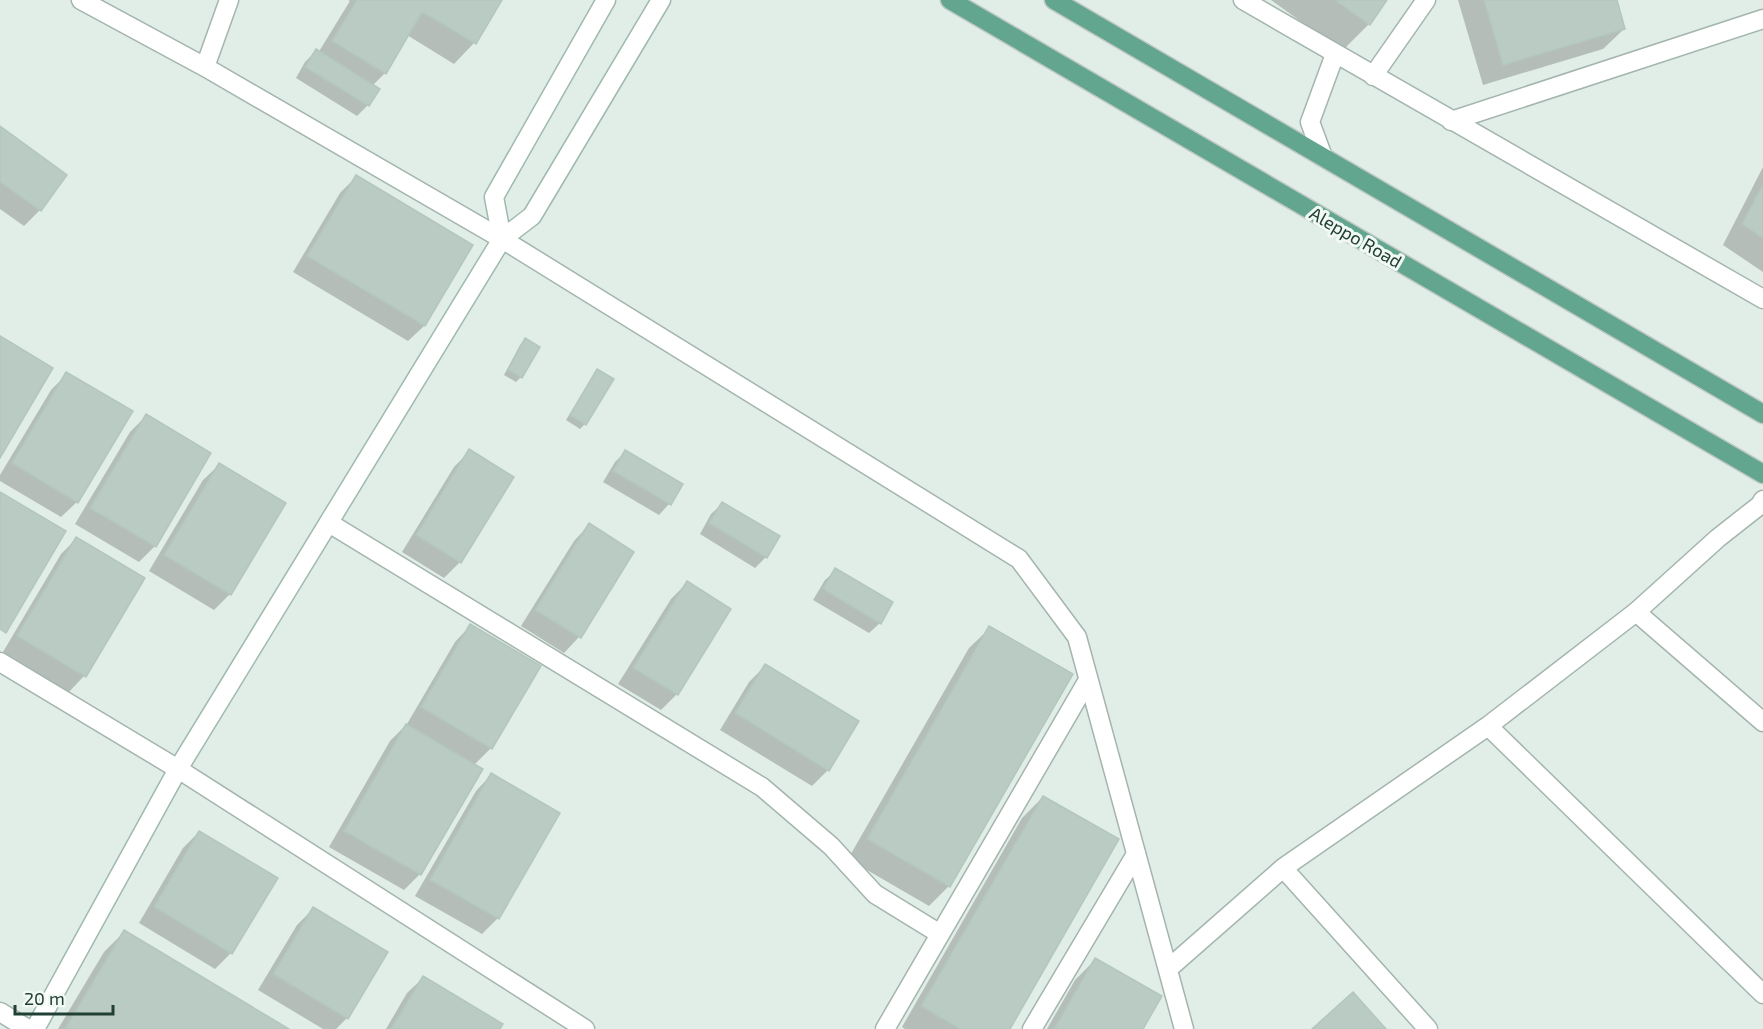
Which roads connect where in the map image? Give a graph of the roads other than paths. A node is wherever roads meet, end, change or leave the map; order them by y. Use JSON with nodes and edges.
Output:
{"nodes":[{"id":1,"x":81,"y":0,"type":"edge"},
{"id":2,"x":229,"y":0,"type":"edge"},
{"id":3,"x":606,"y":0,"type":"edge"},
{"id":4,"x":661,"y":0,"type":"edge"},
{"id":5,"x":950,"y":0,"type":"edge"},
{"id":6,"x":1054,"y":0,"type":"edge"},
{"id":7,"x":1243,"y":0,"type":"edge"},
{"id":8,"x":1426,"y":0,"type":"edge"},
{"id":9,"x":1763,"y":19,"type":"edge"},
{"id":10,"x":1335,"y":54,"type":"junction"},
{"id":11,"x":205,"y":67,"type":"junction"},
{"id":12,"x":1373,"y":76,"type":"junction"},
{"id":13,"x":1451,"y":121,"type":"junction"},
{"id":14,"x":1323,"y":157,"type":"junction"},
{"id":15,"x":502,"y":239,"type":"junction"},
{"id":16,"x":1763,"y":299,"type":"edge"},
{"id":17,"x":1763,"y":414,"type":"edge"},
{"id":18,"x":1763,"y":474,"type":"edge"},
{"id":19,"x":1763,"y":500,"type":"edge"},
{"id":20,"x":329,"y":523,"type":"junction"},
{"id":21,"x":1636,"y":612,"type":"junction"},
{"id":22,"x":0,"y":662,"type":"edge"},
{"id":23,"x":1088,"y":680,"type":"junction"},
{"id":24,"x":1763,"y":722,"type":"edge"},
{"id":25,"x":1488,"y":726,"type":"junction"},
{"id":26,"x":178,"y":769,"type":"junction"},
{"id":27,"x":1136,"y":854,"type":"junction"},
{"id":28,"x":1283,"y":868,"type":"junction"},
{"id":29,"x":940,"y":934,"type":"junction"},
{"id":30,"x":1168,"y":969,"type":"junction"},
{"id":31,"x":1763,"y":994,"type":"edge"},
{"id":32,"x":0,"y":1012,"type":"edge"},
{"id":33,"x":28,"y":1029,"type":"edge"},
{"id":34,"x":35,"y":1029,"type":"edge"},
{"id":35,"x":585,"y":1029,"type":"edge"},
{"id":36,"x":885,"y":1029,"type":"edge"},
{"id":37,"x":1032,"y":1029,"type":"edge"},
{"id":38,"x":1184,"y":1029,"type":"edge"},
{"id":39,"x":1428,"y":1029,"type":"edge"}],
"edges":[{"from":1,"to":11,"type":"street"},
{"from":2,"to":11,"type":"street"},
{"from":3,"to":15,"type":"street"},
{"from":4,"to":15,"type":"street"},
{"from":5,"to":18,"type":"main road","name":"Aleppo Road"},
{"from":6,"to":14,"type":"main road"},
{"from":7,"to":10,"type":"street"},
{"from":8,"to":12,"type":"street"},
{"from":9,"to":13,"type":"street"},
{"from":10,"to":12,"type":"street"},
{"from":10,"to":14,"type":"street"},
{"from":11,"to":15,"type":"street"},
{"from":12,"to":13,"type":"street"},
{"from":13,"to":16,"type":"street"},
{"from":14,"to":17,"type":"main road"},
{"from":15,"to":20,"type":"street"},
{"from":15,"to":23,"type":"street"},
{"from":19,"to":21,"type":"street"},
{"from":20,"to":26,"type":"street"},
{"from":20,"to":29,"type":"street"},
{"from":21,"to":24,"type":"street"},
{"from":21,"to":25,"type":"street"},
{"from":22,"to":26,"type":"street"},
{"from":23,"to":27,"type":"street"},
{"from":23,"to":29,"type":"street"},
{"from":25,"to":28,"type":"street"},
{"from":25,"to":31,"type":"street"},
{"from":26,"to":34,"type":"street"},
{"from":26,"to":35,"type":"street"},
{"from":27,"to":30,"type":"street"},
{"from":27,"to":37,"type":"street"},
{"from":28,"to":30,"type":"street"},
{"from":28,"to":39,"type":"street"},
{"from":29,"to":36,"type":"street"},
{"from":30,"to":38,"type":"street"},
{"from":32,"to":33,"type":"street"}]}
